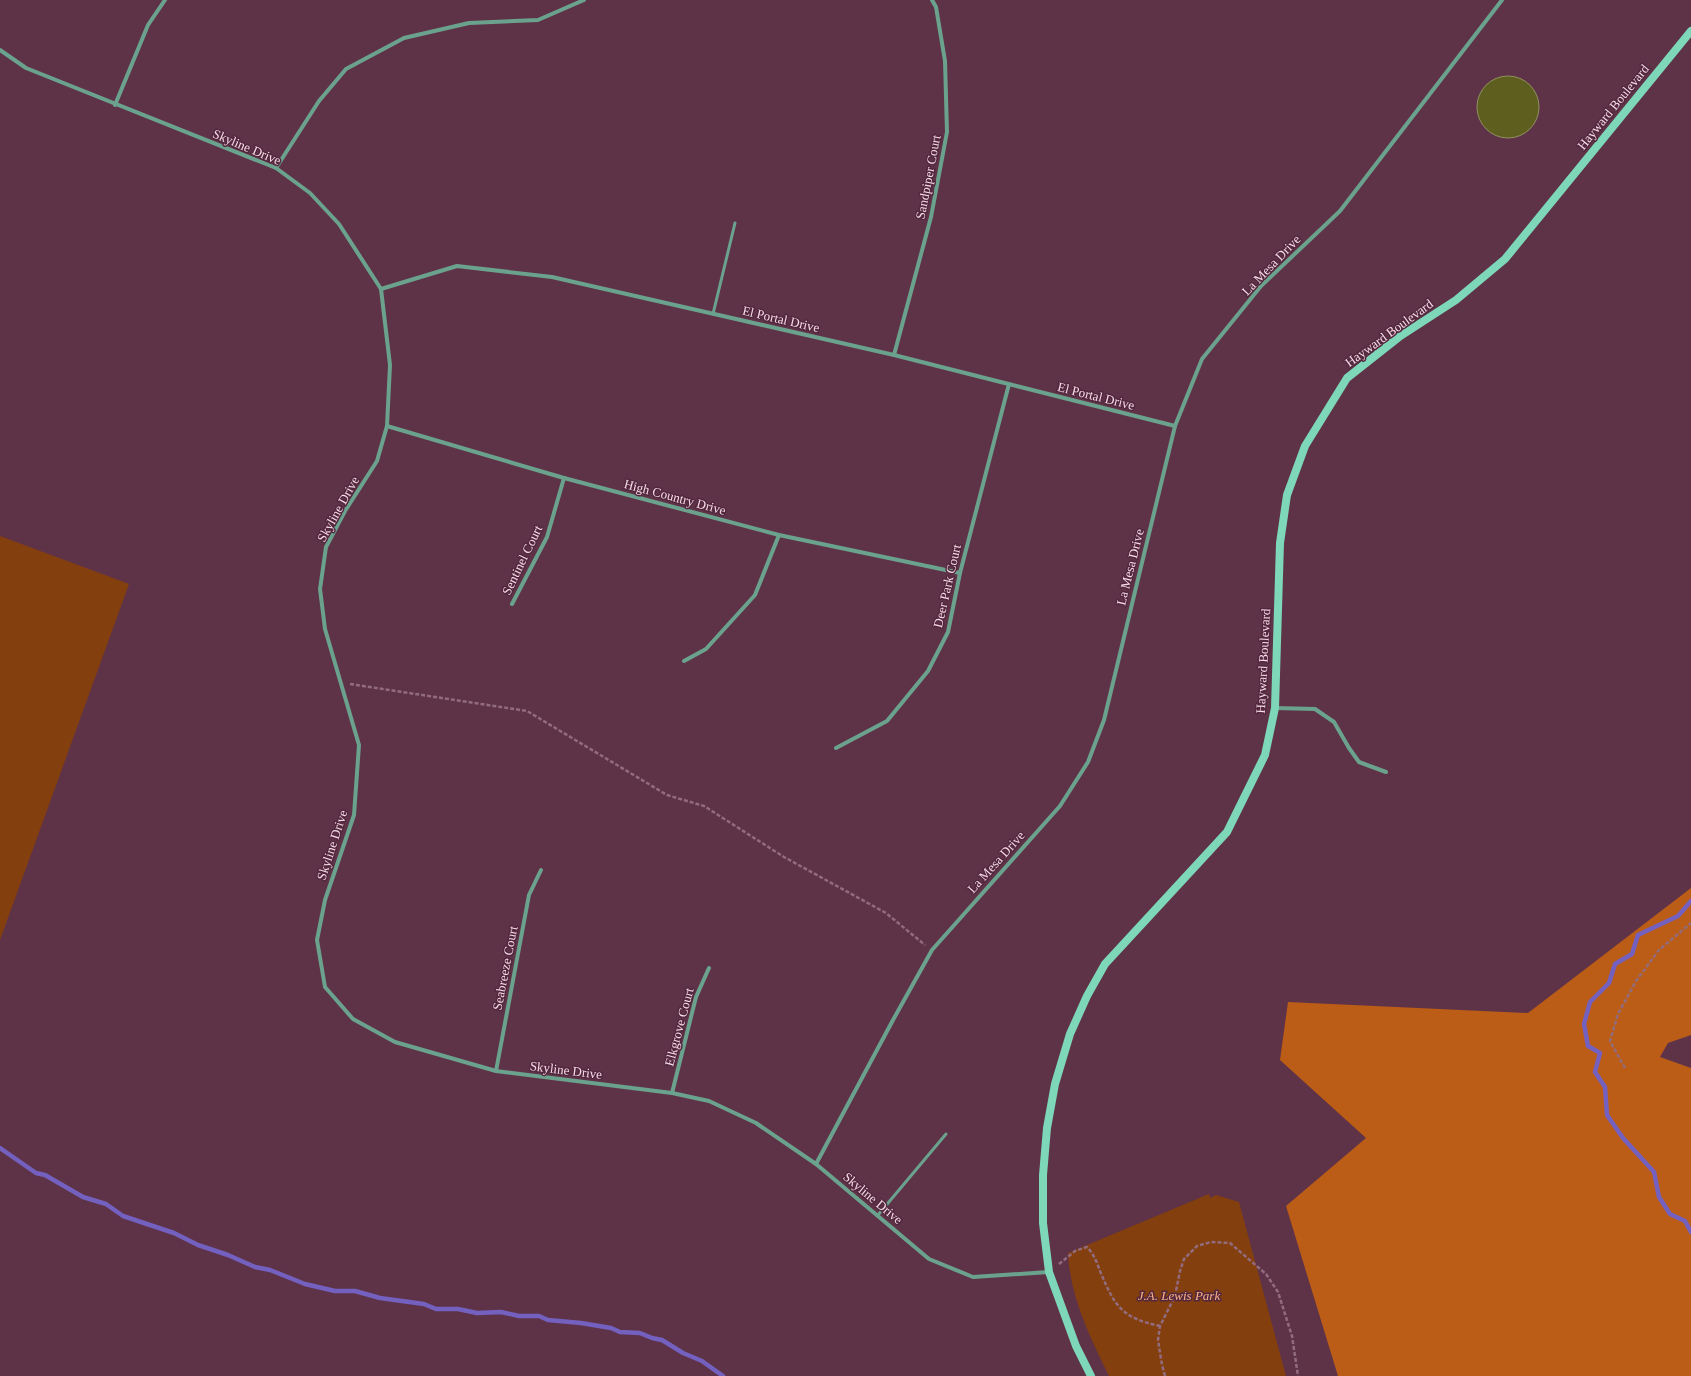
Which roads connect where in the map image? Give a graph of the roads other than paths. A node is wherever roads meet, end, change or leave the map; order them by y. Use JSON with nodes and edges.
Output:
{"nodes":[{"id":1,"x":164,"y":0,"type":"edge"},
{"id":2,"x":584,"y":0,"type":"edge"},
{"id":3,"x":932,"y":0,"type":"edge"},
{"id":4,"x":1502,"y":0,"type":"edge"},
{"id":5,"x":1691,"y":31,"type":"edge"},
{"id":6,"x":0,"y":50,"type":"edge"},
{"id":7,"x":115,"y":105,"type":"junction"},
{"id":8,"x":276,"y":168,"type":"junction"},
{"id":9,"x":735,"y":223,"type":"dead end"},
{"id":10,"x":380,"y":289,"type":"junction"},
{"id":11,"x":713,"y":314,"type":"junction"},
{"id":12,"x":894,"y":355,"type":"junction"},
{"id":13,"x":1009,"y":384,"type":"junction"},
{"id":14,"x":387,"y":426,"type":"junction"},
{"id":15,"x":1175,"y":426,"type":"junction"},
{"id":16,"x":564,"y":478,"type":"junction"},
{"id":17,"x":779,"y":535,"type":"junction"},
{"id":18,"x":960,"y":573,"type":"junction"},
{"id":19,"x":512,"y":604,"type":"dead end"},
{"id":20,"x":684,"y":661,"type":"dead end"},
{"id":21,"x":1275,"y":708,"type":"junction"},
{"id":22,"x":836,"y":748,"type":"dead end"},
{"id":23,"x":1386,"y":772,"type":"dead end"},
{"id":24,"x":541,"y":870,"type":"dead end"},
{"id":25,"x":708,"y":968,"type":"dead end"},
{"id":26,"x":496,"y":1071,"type":"junction"},
{"id":27,"x":672,"y":1093,"type":"junction"},
{"id":28,"x":946,"y":1134,"type":"dead end"},
{"id":29,"x":816,"y":1164,"type":"junction"},
{"id":30,"x":878,"y":1215,"type":"junction"},
{"id":31,"x":1049,"y":1272,"type":"junction"},
{"id":32,"x":1091,"y":1376,"type":"edge"}],
"edges":[{"from":1,"to":7,"type":"street"},
{"from":2,"to":8,"type":"street"},
{"from":3,"to":12,"type":"street","name":"Sandpiper Court"},
{"from":4,"to":15,"type":"street","name":"La Mesa Drive"},
{"from":5,"to":21,"type":"main road","name":"Hayward Boulevard"},
{"from":6,"to":7,"type":"street","name":"Skyline Drive"},
{"from":7,"to":8,"type":"street","name":"Skyline Drive"},
{"from":8,"to":10,"type":"street","name":"Skyline Drive"},
{"from":9,"to":11,"type":"lane"},
{"from":10,"to":11,"type":"street","name":"El Portal Drive"},
{"from":10,"to":14,"type":"street","name":"Skyline Drive"},
{"from":11,"to":12,"type":"street","name":"El Portal Drive"},
{"from":12,"to":13,"type":"street","name":"El Portal Drive"},
{"from":13,"to":15,"type":"street","name":"El Portal Drive"},
{"from":13,"to":18,"type":"street","name":"Deer Park Court"},
{"from":14,"to":16,"type":"street","name":"High Country Drive"},
{"from":14,"to":26,"type":"street","name":"Skyline Drive"},
{"from":15,"to":29,"type":"street","name":"La Mesa Drive"},
{"from":16,"to":17,"type":"street","name":"High Country Drive"},
{"from":16,"to":19,"type":"street","name":"Sentinel Court"},
{"from":17,"to":18,"type":"street","name":"High Country Drive"},
{"from":17,"to":20,"type":"street"},
{"from":18,"to":22,"type":"street","name":"Deer Park Court"},
{"from":21,"to":23,"type":"street"},
{"from":21,"to":31,"type":"main road","name":"Hayward Boulevard"},
{"from":24,"to":26,"type":"street","name":"Seabreeze Court"},
{"from":25,"to":27,"type":"street","name":"Elkgrove Court"},
{"from":26,"to":27,"type":"street","name":"Skyline Drive"},
{"from":27,"to":29,"type":"street","name":"Skyline Drive"},
{"from":28,"to":30,"type":"lane"},
{"from":29,"to":30,"type":"street","name":"Skyline Drive"},
{"from":30,"to":31,"type":"street","name":"Skyline Drive"},
{"from":31,"to":32,"type":"main road","name":"Hayward Boulevard"}]}
